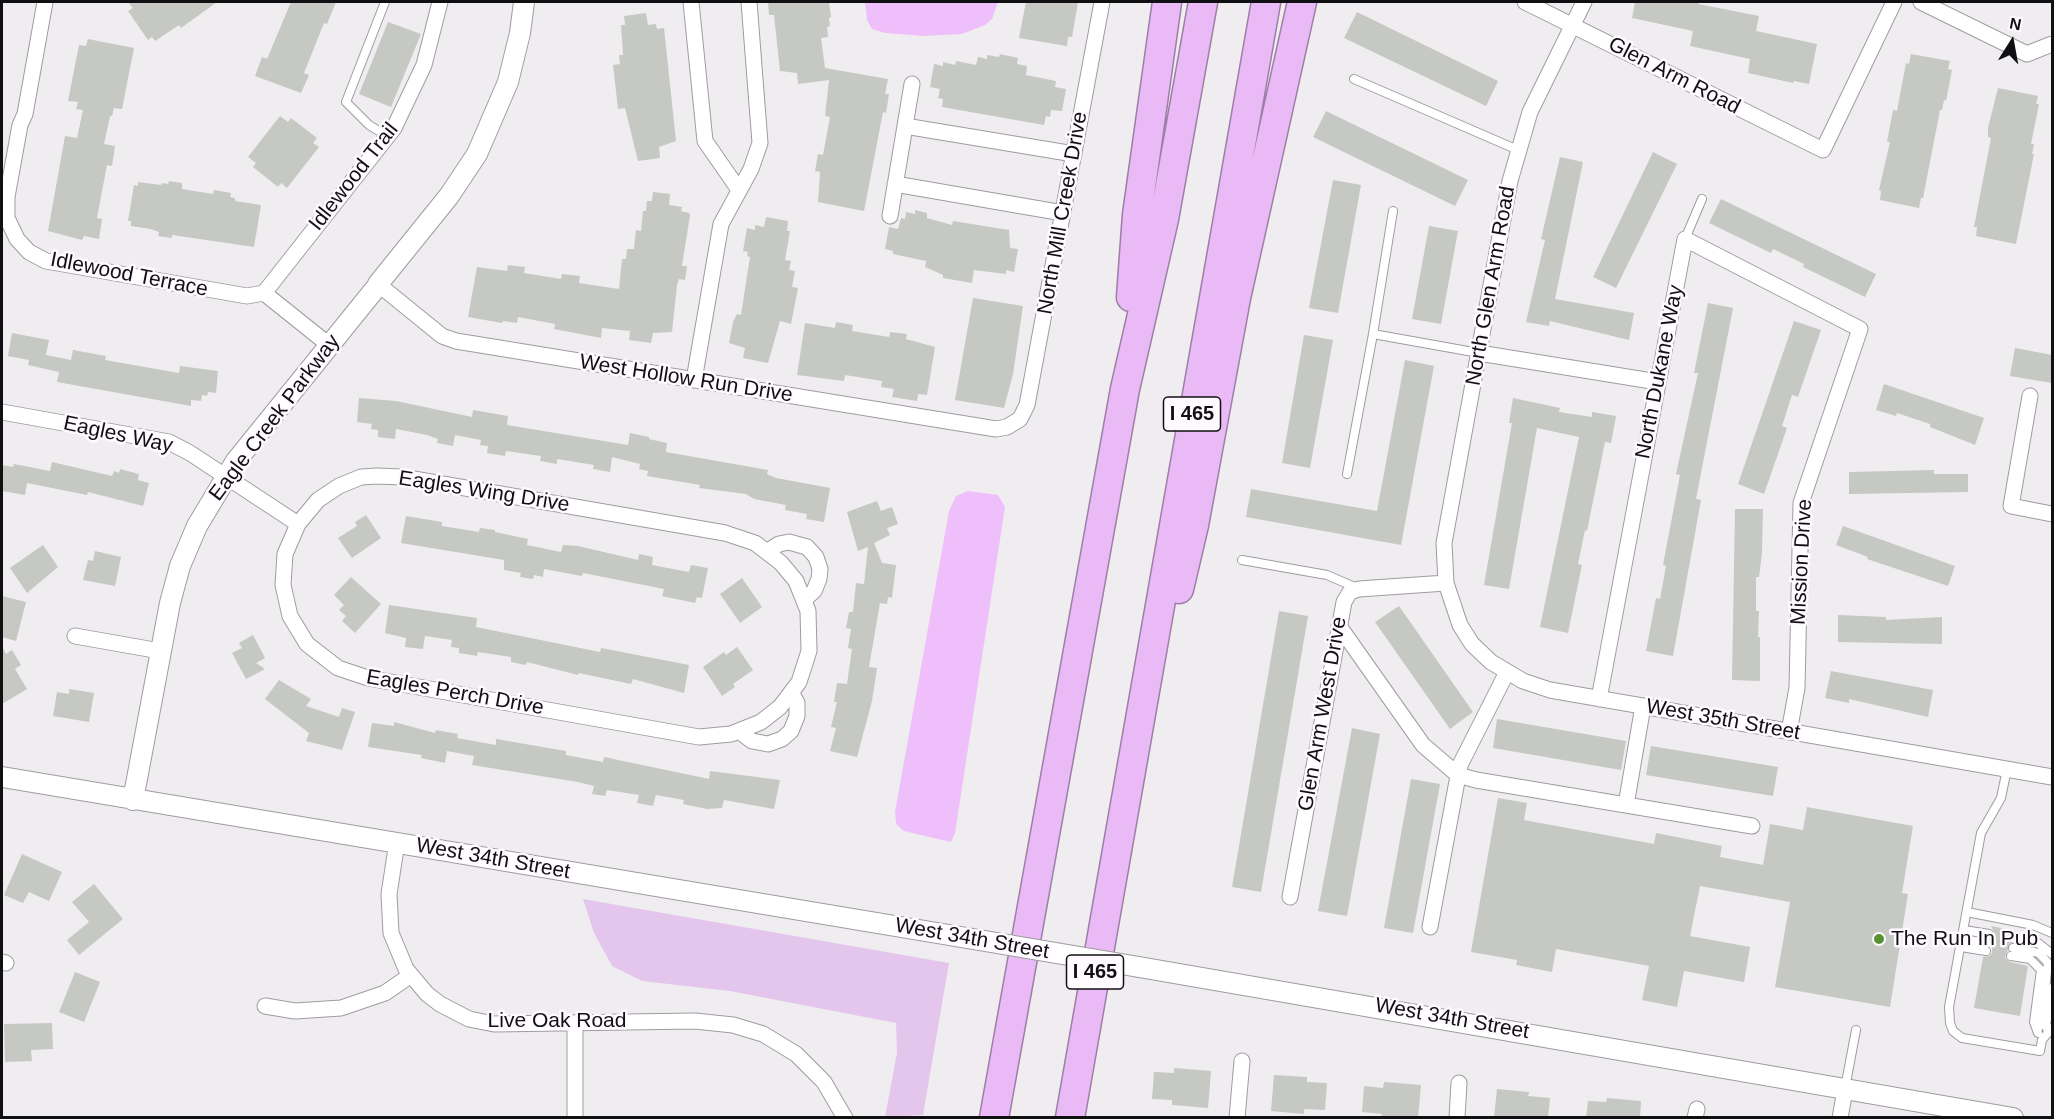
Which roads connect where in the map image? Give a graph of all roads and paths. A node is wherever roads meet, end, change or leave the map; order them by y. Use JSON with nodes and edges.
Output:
{"nodes":[{"id":1,"x":45,"y":2,"type":"edge"},
{"id":2,"x":385,"y":2,"type":"edge"},
{"id":3,"x":438,"y":2,"type":"edge"},
{"id":4,"x":524,"y":2,"type":"edge"},
{"id":5,"x":691,"y":2,"type":"edge"},
{"id":6,"x":749,"y":2,"type":"edge"},
{"id":7,"x":1102,"y":2,"type":"edge"},
{"id":8,"x":1167,"y":2,"type":"edge"},
{"id":9,"x":1203,"y":2,"type":"edge"},
{"id":10,"x":1266,"y":2,"type":"edge"},
{"id":11,"x":1302,"y":2,"type":"edge"},
{"id":12,"x":1525,"y":2,"type":"edge"},
{"id":13,"x":1584,"y":2,"type":"edge"},
{"id":14,"x":1894,"y":2,"type":"edge"},
{"id":15,"x":1922,"y":2,"type":"edge"},
{"id":16,"x":1573,"y":25,"type":"junction"},
{"id":17,"x":2052,"y":44,"type":"edge"},
{"id":18,"x":1354,"y":79,"type":"dead end"},
{"id":19,"x":912,"y":84,"type":"dead end"},
{"id":20,"x":905,"y":126,"type":"junction"},
{"id":21,"x":387,"y":136,"type":"junction"},
{"id":22,"x":1518,"y":150,"type":"junction"},
{"id":23,"x":1074,"y":154,"type":"junction"},
{"id":24,"x":895,"y":184,"type":"junction"},
{"id":25,"x":739,"y":190,"type":"junction"},
{"id":26,"x":1702,"y":199,"type":"dead end"},
{"id":27,"x":1393,"y":211,"type":"dead end"},
{"id":28,"x":1063,"y":213,"type":"junction"},
{"id":29,"x":890,"y":216,"type":"dead end"},
{"id":30,"x":1685,"y":240,"type":"junction"},
{"id":31,"x":377,"y":286,"type":"junction"},
{"id":32,"x":264,"y":293,"type":"junction"},
{"id":33,"x":1372,"y":334,"type":"junction"},
{"id":34,"x":329,"y":345,"type":"junction"},
{"id":35,"x":1479,"y":353,"type":"junction"},
{"id":36,"x":694,"y":380,"type":"junction"},
{"id":37,"x":1658,"y":382,"type":"junction"},
{"id":38,"x":1125,"y":389,"type":"junction"},
{"id":39,"x":2030,"y":396,"type":"dead end"},
{"id":40,"x":2,"y":412,"type":"edge"},
{"id":41,"x":1017,"y":422,"type":"joint"},
{"id":42,"x":1347,"y":474,"type":"dead end"},
{"id":43,"x":226,"y":477,"type":"junction"},
{"id":44,"x":2052,"y":514,"type":"edge"},
{"id":45,"x":297,"y":524,"type":"junction"},
{"id":46,"x":768,"y":551,"type":"junction"},
{"id":47,"x":1242,"y":560,"type":"dead end"},
{"id":48,"x":1446,"y":584,"type":"junction"},
{"id":49,"x":1359,"y":589,"type":"junction"},
{"id":50,"x":804,"y":600,"type":"junction"},
{"id":51,"x":1339,"y":626,"type":"junction"},
{"id":52,"x":75,"y":636,"type":"dead end"},
{"id":53,"x":160,"y":651,"type":"junction"},
{"id":54,"x":809,"y":651,"type":"joint"},
{"id":55,"x":1507,"y":672,"type":"junction"},
{"id":56,"x":792,"y":693,"type":"junction"},
{"id":57,"x":1599,"y":699,"type":"junction"},
{"id":58,"x":1643,"y":706,"type":"junction"},
{"id":59,"x":740,"y":732,"type":"junction"},
{"id":60,"x":1790,"y":732,"type":"junction"},
{"id":61,"x":2007,"y":769,"type":"junction"},
{"id":62,"x":1458,"y":774,"type":"junction"},
{"id":63,"x":2,"y":777,"type":"edge"},
{"id":64,"x":2052,"y":777,"type":"edge"},
{"id":65,"x":133,"y":800,"type":"junction"},
{"id":66,"x":1626,"y":805,"type":"junction"},
{"id":67,"x":1752,"y":826,"type":"dead end"},
{"id":68,"x":1122,"y":827,"type":"junction"},
{"id":69,"x":397,"y":842,"type":"junction"},
{"id":70,"x":1290,"y":897,"type":"dead end"},
{"id":71,"x":1967,"y":912,"type":"junction"},
{"id":72,"x":1430,"y":927,"type":"dead end"},
{"id":73,"x":1964,"y":930,"type":"junction"},
{"id":74,"x":2052,"y":933,"type":"edge"},
{"id":75,"x":1989,"y":934,"type":"dead end"},
{"id":76,"x":2014,"y":939,"type":"dead end"},
{"id":77,"x":1962,"y":943,"type":"junction"},
{"id":78,"x":1987,"y":947,"type":"dead end"},
{"id":79,"x":2012,"y":952,"type":"dead end"},
{"id":80,"x":2052,"y":954,"type":"edge"},
{"id":81,"x":411,"y":975,"type":"junction"},
{"id":82,"x":2052,"y":988,"type":"edge"},
{"id":83,"x":265,"y":1006,"type":"dead end"},
{"id":84,"x":575,"y":1023,"type":"junction"},
{"id":85,"x":1856,"y":1030,"type":"dead end"},
{"id":86,"x":2050,"y":1030,"type":"edge"},
{"id":87,"x":2042,"y":1040,"type":"junction"},
{"id":88,"x":1242,"y":1061,"type":"dead end"},
{"id":89,"x":1459,"y":1083,"type":"dead end"},
{"id":90,"x":1845,"y":1090,"type":"junction"},
{"id":91,"x":844,"y":1117,"type":"edge"},
{"id":92,"x":575,"y":1118,"type":"edge"},
{"id":93,"x":994,"y":1118,"type":"edge"},
{"id":94,"x":1070,"y":1118,"type":"edge"},
{"id":95,"x":1237,"y":1118,"type":"edge"},
{"id":96,"x":1457,"y":1118,"type":"edge"},
{"id":97,"x":1840,"y":1118,"type":"edge"},
{"id":98,"x":2013,"y":1118,"type":"edge"}],
"edges":[{"from":1,"to":32,"type":"street","name":"Idlewood Terrace"},
{"from":2,"to":21,"type":"lane"},
{"from":3,"to":21,"type":"street","name":"Idlewood Trail"},
{"from":4,"to":31,"type":"street","name":"Eagle Creek Parkway"},
{"from":5,"to":25,"type":"street"},
{"from":6,"to":25,"type":"street"},
{"from":7,"to":23,"type":"street","name":"North Mill Creek Drive"},
{"from":8,"to":38,"type":"highway"},
{"from":9,"to":38,"type":"highway"},
{"from":10,"to":68,"type":"highway","number":"I 465"},
{"from":11,"to":68,"type":"highway"},
{"from":12,"to":16,"type":"street","name":"Glen Arm Road"},
{"from":13,"to":16,"type":"street","name":"North Glen Arm Road"},
{"from":14,"to":16,"type":"street","name":"Glen Arm Road"},
{"from":15,"to":17,"type":"street"},
{"from":16,"to":22,"type":"street","name":"North Glen Arm Road"},
{"from":18,"to":22,"type":"lane"},
{"from":19,"to":20,"type":"street"},
{"from":20,"to":23,"type":"street"},
{"from":20,"to":24,"type":"street"},
{"from":21,"to":32,"type":"street","name":"Idlewood Trail"},
{"from":22,"to":35,"type":"street","name":"North Glen Arm Road"},
{"from":23,"to":28,"type":"street","name":"North Mill Creek Drive"},
{"from":24,"to":28,"type":"street"},
{"from":24,"to":29,"type":"street"},
{"from":25,"to":36,"type":"street"},
{"from":26,"to":30,"type":"lane"},
{"from":27,"to":33,"type":"lane"},
{"from":28,"to":41,"type":"street","name":"North Mill Creek Drive"},
{"from":30,"to":37,"type":"street","name":"North Dukane Way"},
{"from":30,"to":60,"type":"street","name":"Mission Drive"},
{"from":31,"to":34,"type":"street","name":"Eagle Creek Parkway"},
{"from":31,"to":36,"type":"street","name":"West Hollow Run Drive"},
{"from":32,"to":34,"type":"street"},
{"from":33,"to":35,"type":"lane"},
{"from":33,"to":42,"type":"lane"},
{"from":34,"to":43,"type":"street","name":"Eagle Creek Parkway"},
{"from":35,"to":37,"type":"street"},
{"from":35,"to":48,"type":"street","name":"North Glen Arm Road"},
{"from":36,"to":41,"type":"street","name":"West Hollow Run Drive"},
{"from":37,"to":57,"type":"street","name":"North Dukane Way"},
{"from":38,"to":93,"type":"highway"},
{"from":39,"to":44,"type":"street"},
{"from":40,"to":43,"type":"street","name":"Eagles Way"},
{"from":43,"to":45,"type":"street"},
{"from":43,"to":53,"type":"street","name":"Eagle Creek Parkway"},
{"from":45,"to":46,"type":"street","name":"Eagles Wing Drive"},
{"from":45,"to":59,"type":"street","name":"Eagles Perch Drive"},
{"from":46,"to":50,"type":"street","name":"Eagles Wing Drive"},
{"from":46,"to":50,"type":"street"},
{"from":47,"to":49,"type":"lane"},
{"from":48,"to":49,"type":"street","name":"Glen Arm West Drive"},
{"from":48,"to":55,"type":"street","name":"West 35th Street"},
{"from":49,"to":51,"type":"street","name":"Glen Arm West Drive"},
{"from":50,"to":54,"type":"street","name":"Eagles Wing Drive"},
{"from":51,"to":62,"type":"street"},
{"from":51,"to":70,"type":"street","name":"Glen Arm West Drive"},
{"from":52,"to":53,"type":"street"},
{"from":53,"to":65,"type":"street","name":"Eagle Creek Parkway"},
{"from":54,"to":56,"type":"street","name":"Eagles Perch Drive"},
{"from":55,"to":57,"type":"street","name":"West 35th Street"},
{"from":55,"to":62,"type":"street"},
{"from":56,"to":59,"type":"street","name":"Eagles Perch Drive"},
{"from":56,"to":59,"type":"street"},
{"from":57,"to":58,"type":"street","name":"West 35th Street"},
{"from":58,"to":60,"type":"street","name":"West 35th Street"},
{"from":58,"to":66,"type":"street"},
{"from":60,"to":61,"type":"street","name":"West 35th Street"},
{"from":61,"to":64,"type":"street","name":"West 35th Street"},
{"from":61,"to":71,"type":"lane"},
{"from":62,"to":66,"type":"street"},
{"from":62,"to":72,"type":"street"},
{"from":63,"to":65,"type":"street","name":"West 34th Street"},
{"from":65,"to":69,"type":"street","name":"West 34th Street"},
{"from":66,"to":67,"type":"street"},
{"from":68,"to":94,"type":"highway","number":"I 465"},
{"from":69,"to":81,"type":"street","name":"Live Oak Road"},
{"from":69,"to":90,"type":"street","name":"West 34th Street","bridge":true},
{"from":71,"to":73,"type":"lane"},
{"from":71,"to":74,"type":"lane"},
{"from":73,"to":75,"type":"lane"},
{"from":73,"to":77,"type":"lane"},
{"from":76,"to":80,"type":"lane"},
{"from":77,"to":78,"type":"lane"},
{"from":77,"to":87,"type":"lane"},
{"from":79,"to":87,"type":"lane"},
{"from":81,"to":83,"type":"street"},
{"from":81,"to":84,"type":"street","name":"Live Oak Road"},
{"from":82,"to":86,"type":"lane"},
{"from":84,"to":91,"type":"street","name":"Live Oak Road"},
{"from":84,"to":92,"type":"street"},
{"from":85,"to":90,"type":"lane"},
{"from":86,"to":87,"type":"lane"},
{"from":88,"to":95,"type":"street"},
{"from":89,"to":96,"type":"street"},
{"from":90,"to":97,"type":"street"},
{"from":90,"to":98,"type":"street","name":"West 34th Street"}]}
